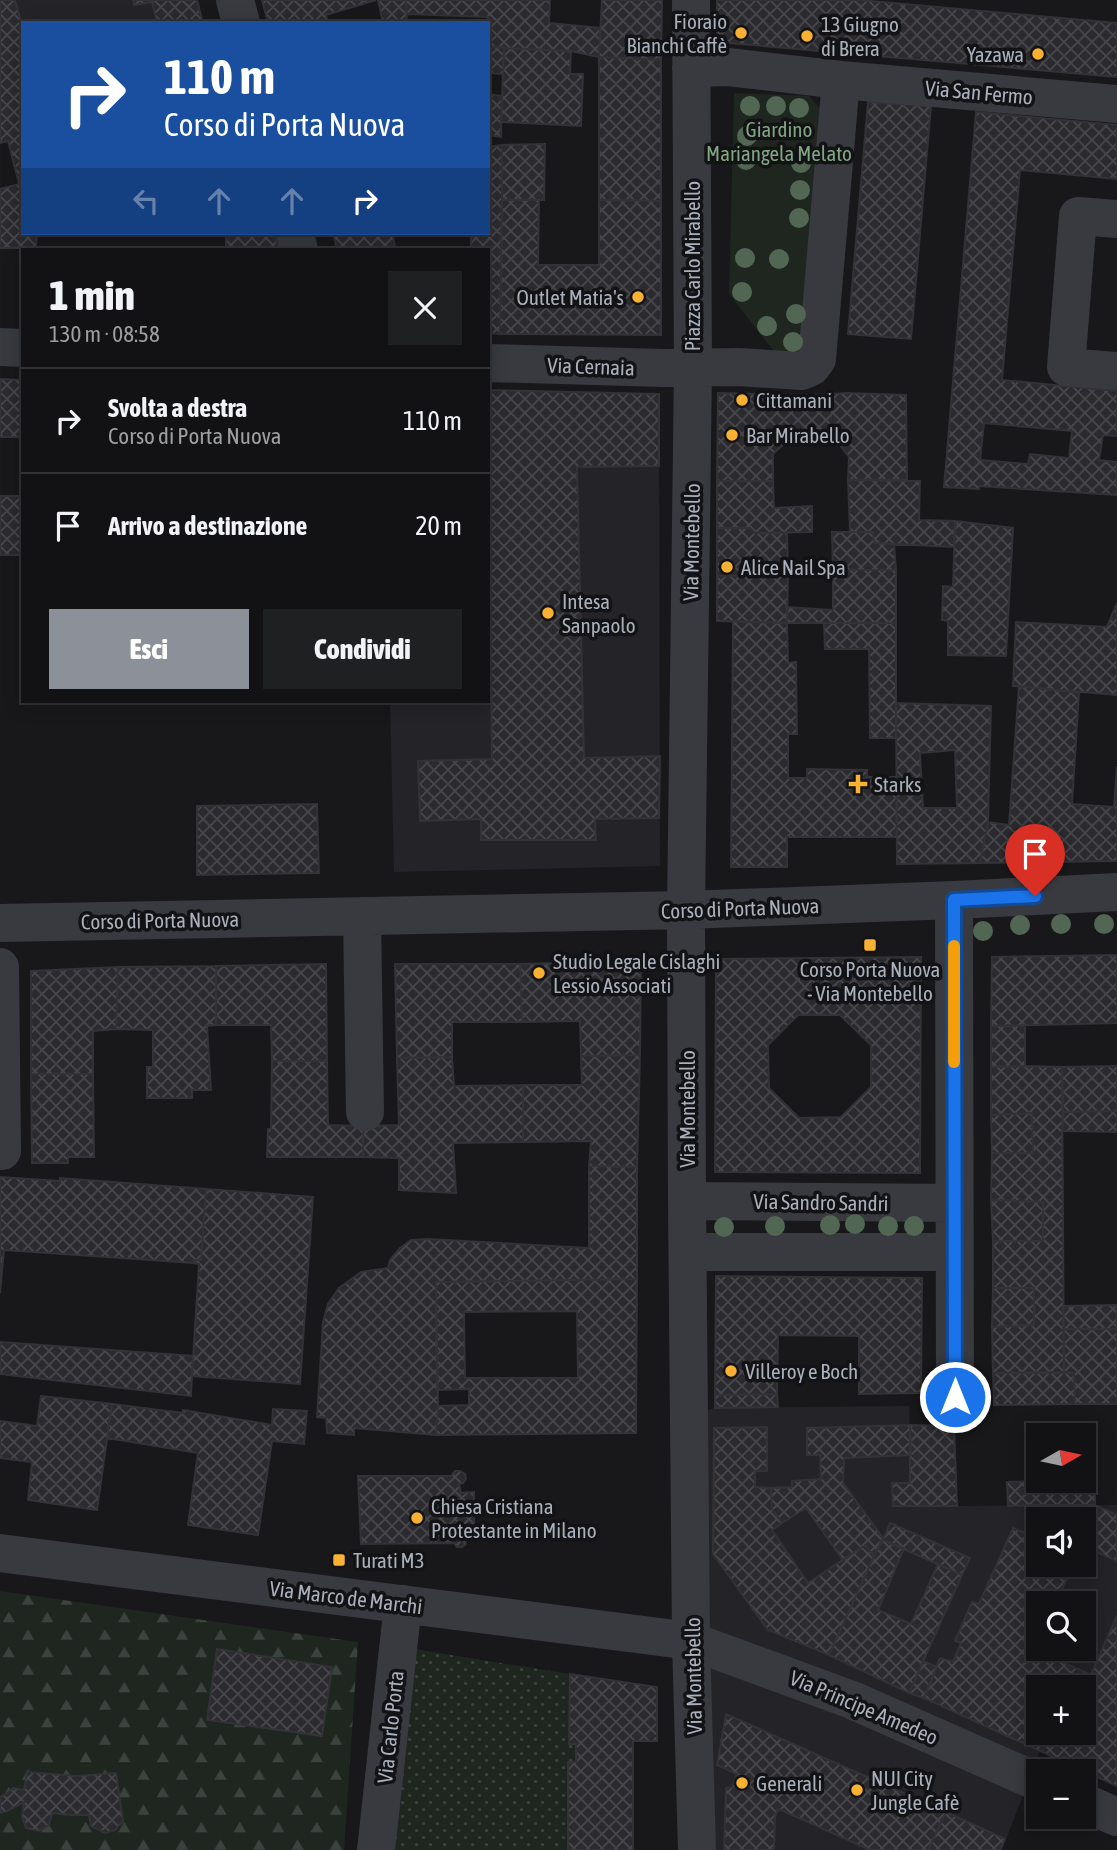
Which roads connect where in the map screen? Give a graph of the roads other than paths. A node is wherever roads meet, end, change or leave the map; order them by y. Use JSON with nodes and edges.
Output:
{"nodes":[{"id":1,"x":235,"y":0,"type":"edge"},
{"id":2,"x":691,"y":0,"type":"edge"},
{"id":3,"x":240,"y":21,"type":"edge"},
{"id":4,"x":691,"y":68,"type":"junction"},
{"id":5,"x":841,"y":80,"type":"junction"},
{"id":6,"x":1117,"y":104,"type":"edge"},
{"id":7,"x":1117,"y":219,"type":"edge"},
{"id":8,"x":0,"y":347,"type":"edge"},
{"id":9,"x":21,"y":348,"type":"edge"},
{"id":10,"x":490,"y":363,"type":"edge"},
{"id":11,"x":693,"y":368,"type":"junction"},
{"id":12,"x":1117,"y":371,"type":"edge"},
{"id":13,"x":1117,"y":892,"type":"edge"},
{"id":14,"x":954,"y":900,"type":"junction"},
{"id":15,"x":686,"y":910,"type":"junction"},
{"id":16,"x":362,"y":916,"type":"junction"},
{"id":17,"x":0,"y":923,"type":"edge"},
{"id":18,"x":0,"y":967,"type":"edge"},
{"id":19,"x":365,"y":1112,"type":"dead end"},
{"id":20,"x":2,"y":1151,"type":"dead end"},
{"id":21,"x":687,"y":1201,"type":"junction"},
{"id":22,"x":954,"y":1203,"type":"junction"},
{"id":23,"x":688,"y":1252,"type":"junction"},
{"id":24,"x":954,"y":1252,"type":"junction"},
{"id":25,"x":955,"y":1397,"type":"dead end"},
{"id":26,"x":0,"y":1553,"type":"edge"},
{"id":27,"x":403,"y":1604,"type":"junction"},
{"id":28,"x":691,"y":1641,"type":"junction"},
{"id":29,"x":1026,"y":1777,"type":"edge"},
{"id":30,"x":1096,"y":1808,"type":"edge"},
{"id":31,"x":1117,"y":1818,"type":"edge"},
{"id":32,"x":376,"y":1850,"type":"edge"},
{"id":33,"x":697,"y":1850,"type":"edge"}],
"edges":[{"from":1,"to":3,"type":"street"},
{"from":2,"to":4,"type":"street"},
{"from":4,"to":5,"type":"street"},
{"from":4,"to":11,"type":"street","name":"Piazza Carlo Mirabello"},
{"from":5,"to":6,"type":"street","name":"Via San Fermo"},
{"from":5,"to":11,"type":"street","name":"Piazza Carlo Mirabello"},
{"from":7,"to":12,"type":"street"},
{"from":8,"to":9,"type":"street"},
{"from":10,"to":11,"type":"street","name":"Via Cernaia"},
{"from":11,"to":15,"type":"street","name":"Via Montebello"},
{"from":13,"to":14,"type":"street","name":"Corso di Porta Nuova"},
{"from":14,"to":15,"type":"street","name":"Corso di Porta Nuova"},
{"from":14,"to":22,"type":"street"},
{"from":15,"to":16,"type":"street","name":"Corso di Porta Nuova"},
{"from":15,"to":21,"type":"street","name":"Via Montebello"},
{"from":16,"to":17,"type":"street","name":"Corso di Porta Nuova"},
{"from":16,"to":19,"type":"street"},
{"from":18,"to":20,"type":"street"},
{"from":21,"to":22,"type":"street","name":"Via Sandro Sandri"},
{"from":21,"to":23,"type":"street","name":"Via Montebello"},
{"from":22,"to":24,"type":"street"},
{"from":23,"to":24,"type":"street"},
{"from":23,"to":28,"type":"street","name":"Via Montebello"},
{"from":24,"to":25,"type":"street"},
{"from":26,"to":27,"type":"street","name":"Via Marco de Marchi"},
{"from":27,"to":28,"type":"street","name":"Via Marco de Marchi"},
{"from":27,"to":32,"type":"street","name":"Via Carlo Porta"},
{"from":28,"to":29,"type":"street","name":"Via Principe Amedeo"},
{"from":28,"to":33,"type":"street","name":"Via Montebello"},
{"from":30,"to":31,"type":"street"}]}
